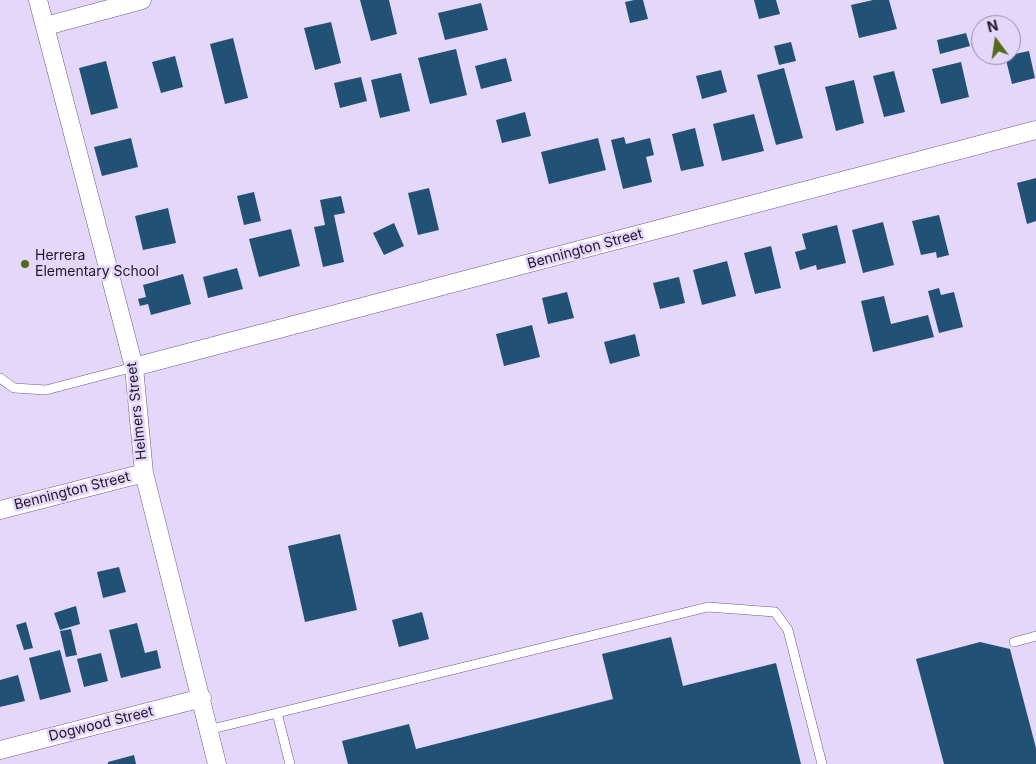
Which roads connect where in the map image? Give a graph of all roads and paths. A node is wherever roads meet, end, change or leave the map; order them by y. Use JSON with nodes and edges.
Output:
{"nodes":[{"id":1,"x":38,"y":0,"type":"edge"},
{"id":2,"x":142,"y":0,"type":"edge"},
{"id":3,"x":46,"y":30,"type":"junction"},
{"id":4,"x":1036,"y":130,"type":"edge"},
{"id":5,"x":134,"y":368,"type":"junction"},
{"id":6,"x":0,"y":378,"type":"edge"},
{"id":7,"x":144,"y":473,"type":"junction"},
{"id":8,"x":0,"y":510,"type":"edge"},
{"id":9,"x":1036,"y":636,"type":"edge"},
{"id":10,"x":1014,"y":642,"type":"dead end"},
{"id":11,"x":202,"y":698,"type":"junction"},
{"id":12,"x":277,"y":713,"type":"junction"},
{"id":13,"x":208,"y":730,"type":"junction"},
{"id":14,"x":0,"y":750,"type":"edge"},
{"id":15,"x":217,"y":764,"type":"edge"},
{"id":16,"x":290,"y":764,"type":"edge"},
{"id":17,"x":822,"y":764,"type":"edge"}],
"edges":[{"from":1,"to":3,"type":"street","name":"Helmers Street"},
{"from":2,"to":3,"type":"street"},
{"from":3,"to":5,"type":"street","name":"Helmers Street"},
{"from":4,"to":5,"type":"street","name":"Bennington Street"},
{"from":5,"to":6,"type":"lane"},
{"from":5,"to":7,"type":"street","name":"Helmers Street"},
{"from":7,"to":8,"type":"street","name":"Bennington Street"},
{"from":7,"to":11,"type":"street","name":"Helmers Street"},
{"from":9,"to":10,"type":"lane"},
{"from":11,"to":13,"type":"street","name":"Helmers Street"},
{"from":11,"to":14,"type":"street","name":"Dogwood Street"},
{"from":12,"to":13,"type":"lane"},
{"from":12,"to":16,"type":"lane"},
{"from":12,"to":17,"type":"lane"},
{"from":13,"to":15,"type":"street","name":"Helmers Street"}]}
